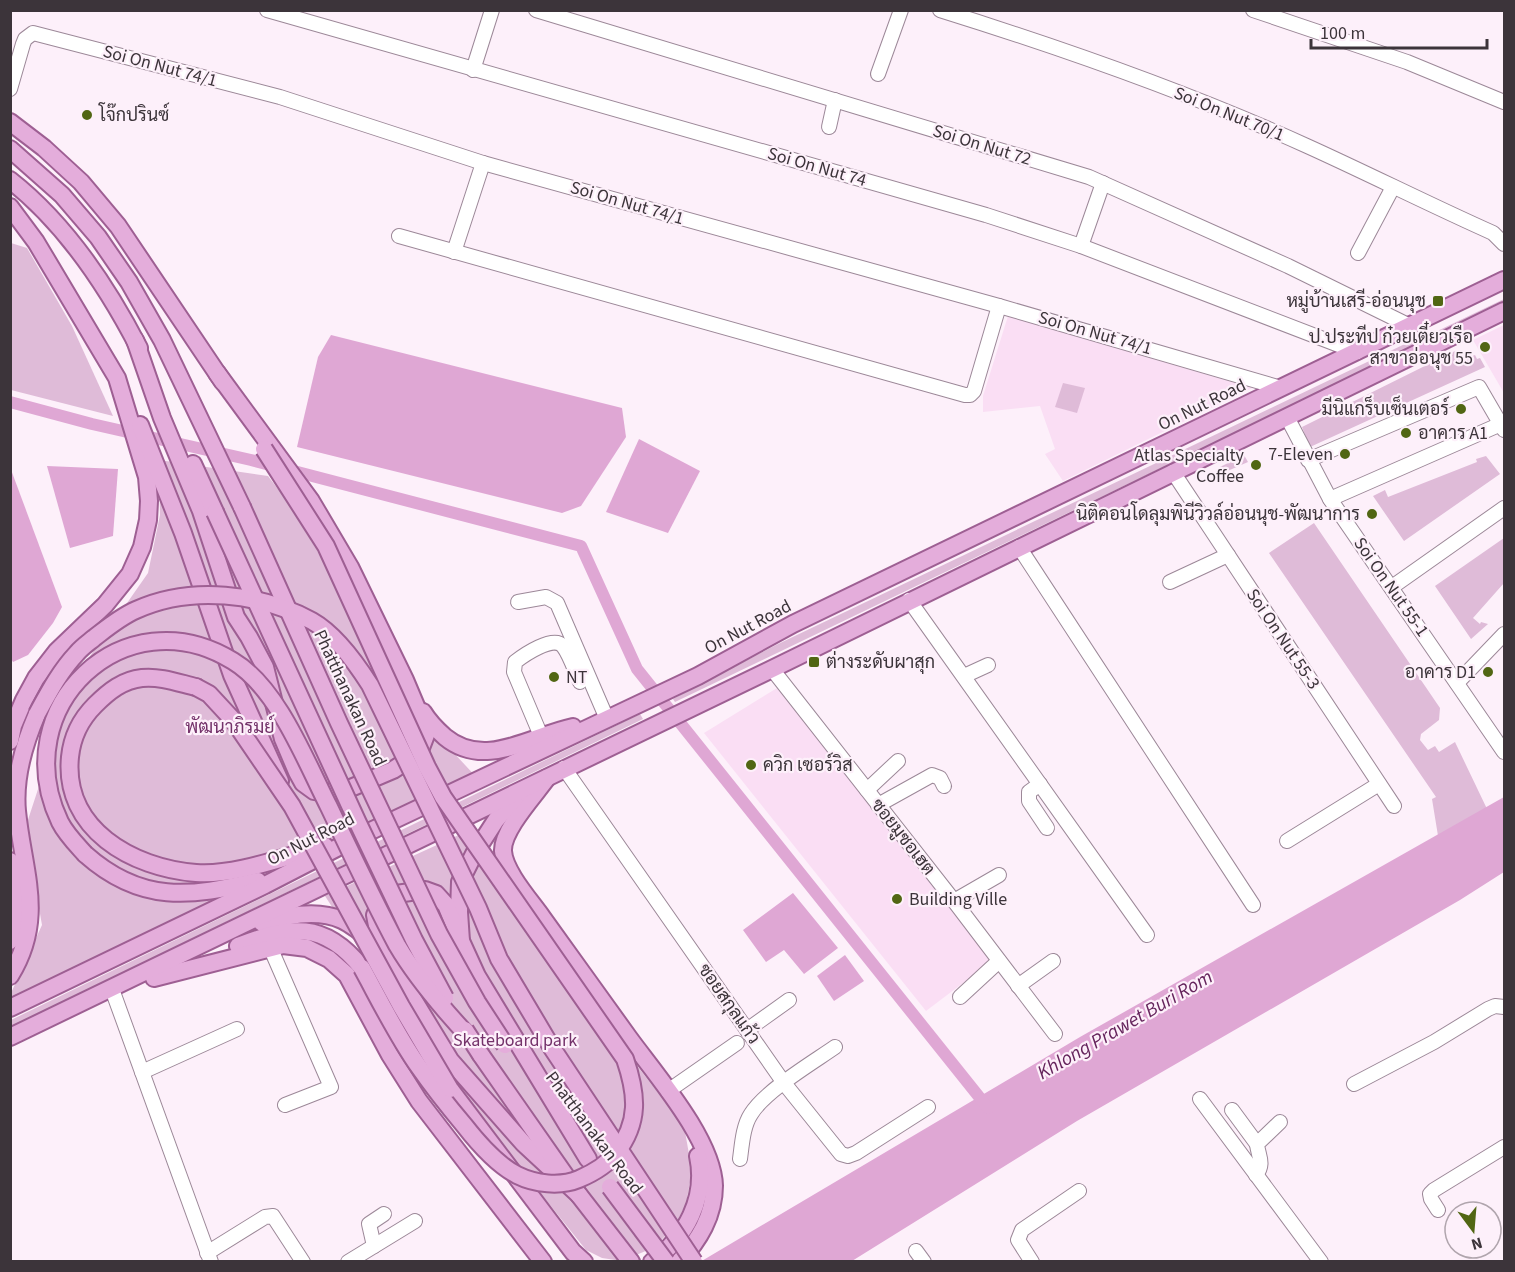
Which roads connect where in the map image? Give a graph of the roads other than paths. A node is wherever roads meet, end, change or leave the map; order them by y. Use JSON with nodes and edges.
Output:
{"nodes":[{"id":1,"x":267,"y":10,"type":"edge"},
{"id":2,"x":492,"y":10,"type":"edge"},
{"id":3,"x":536,"y":10,"type":"edge"},
{"id":4,"x":901,"y":10,"type":"edge"},
{"id":5,"x":940,"y":10,"type":"edge"},
{"id":6,"x":1253,"y":10,"type":"edge"},
{"id":7,"x":472,"y":70,"type":"junction"},
{"id":8,"x":878,"y":74,"type":"dead end"},
{"id":9,"x":10,"y":89,"type":"edge"},
{"id":10,"x":836,"y":100,"type":"junction"},
{"id":11,"x":1504,"y":102,"type":"edge"},
{"id":12,"x":10,"y":122,"type":"edge"},
{"id":13,"x":829,"y":127,"type":"dead end"},
{"id":14,"x":10,"y":148,"type":"edge"},
{"id":15,"x":483,"y":163,"type":"junction"},
{"id":16,"x":10,"y":180,"type":"edge"},
{"id":17,"x":1103,"y":183,"type":"junction"},
{"id":18,"x":1394,"y":187,"type":"junction"},
{"id":19,"x":10,"y":207,"type":"edge"},
{"id":20,"x":399,"y":236,"type":"dead end"},
{"id":21,"x":1504,"y":244,"type":"edge"},
{"id":22,"x":1081,"y":246,"type":"junction"},
{"id":23,"x":454,"y":252,"type":"junction"},
{"id":24,"x":1358,"y":253,"type":"dead end"},
{"id":25,"x":1504,"y":280,"type":"edge"},
{"id":26,"x":999,"y":306,"type":"junction"},
{"id":27,"x":1504,"y":311,"type":"edge"},
{"id":28,"x":1410,"y":326,"type":"junction"},
{"id":29,"x":1357,"y":352,"type":"junction"},
{"id":30,"x":1281,"y":388,"type":"junction"},
{"id":31,"x":1287,"y":417,"type":"junction"},
{"id":32,"x":1503,"y":427,"type":"edge"},
{"id":33,"x":268,"y":449,"type":"junction"},
{"id":34,"x":147,"y":455,"type":"junction"},
{"id":35,"x":1308,"y":460,"type":"junction"},
{"id":36,"x":187,"y":462,"type":"junction"},
{"id":37,"x":1173,"y":472,"type":"junction"},
{"id":38,"x":1330,"y":500,"type":"junction"},
{"id":39,"x":1504,"y":508,"type":"edge"},
{"id":40,"x":1019,"y":547,"type":"junction"},
{"id":41,"x":1228,"y":555,"type":"junction"},
{"id":42,"x":1170,"y":582,"type":"dead end"},
{"id":43,"x":1392,"y":587,"type":"junction"},
{"id":44,"x":909,"y":600,"type":"junction"},
{"id":45,"x":518,"y":602,"type":"dead end"},
{"id":46,"x":1504,"y":634,"type":"edge"},
{"id":47,"x":988,"y":665,"type":"dead end"},
{"id":48,"x":772,"y":669,"type":"junction"},
{"id":49,"x":964,"y":676,"type":"junction"},
{"id":50,"x":405,"y":680,"type":"junction"},
{"id":51,"x":580,"y":682,"type":"dead end"},
{"id":52,"x":1457,"y":683,"type":"junction"},
{"id":53,"x":606,"y":720,"type":"junction"},
{"id":54,"x":541,"y":736,"type":"junction"},
{"id":55,"x":10,"y":741,"type":"edge"},
{"id":56,"x":1504,"y":752,"type":"edge"},
{"id":57,"x":898,"y":761,"type":"dead end"},
{"id":58,"x":557,"y":771,"type":"junction"},
{"id":59,"x":1040,"y":784,"type":"junction"},
{"id":60,"x":1379,"y":784,"type":"junction"},
{"id":61,"x":944,"y":786,"type":"dead end"},
{"id":62,"x":524,"y":788,"type":"junction"},
{"id":63,"x":867,"y":790,"type":"junction"},
{"id":64,"x":879,"y":805,"type":"junction"},
{"id":65,"x":292,"y":806,"type":"junction"},
{"id":66,"x":1394,"y":806,"type":"dead end"},
{"id":67,"x":1047,"y":828,"type":"dead end"},
{"id":68,"x":358,"y":837,"type":"junction"},
{"id":69,"x":1287,"y":841,"type":"dead end"},
{"id":70,"x":10,"y":861,"type":"edge"},
{"id":71,"x":309,"y":862,"type":"junction"},
{"id":72,"x":999,"y":875,"type":"dead end"},
{"id":73,"x":954,"y":901,"type":"junction"},
{"id":74,"x":1253,"y":905,"type":"dead end"},
{"id":75,"x":1147,"y":935,"type":"dead end"},
{"id":76,"x":10,"y":941,"type":"edge"},
{"id":77,"x":461,"y":941,"type":"junction"},
{"id":78,"x":270,"y":947,"type":"junction"},
{"id":79,"x":390,"y":961,"type":"junction"},
{"id":80,"x":999,"y":961,"type":"junction"},
{"id":81,"x":1053,"y":961,"type":"dead end"},
{"id":82,"x":172,"y":965,"type":"junction"},
{"id":83,"x":10,"y":976,"type":"edge"},
{"id":84,"x":1018,"y":986,"type":"junction"},
{"id":85,"x":113,"y":992,"type":"junction"},
{"id":86,"x":960,"y":997,"type":"dead end"},
{"id":87,"x":93,"y":998,"type":"junction"},
{"id":88,"x":789,"y":1000,"type":"dead end"},
{"id":89,"x":1504,"y":1007,"type":"edge"},
{"id":90,"x":10,"y":1008,"type":"edge"},
{"id":91,"x":237,"y":1029,"type":"dead end"},
{"id":92,"x":747,"y":1030,"type":"junction"},
{"id":93,"x":1055,"y":1034,"type":"dead end"},
{"id":94,"x":10,"y":1037,"type":"edge"},
{"id":95,"x":470,"y":1038,"type":"junction"},
{"id":96,"x":737,"y":1043,"type":"dead end"},
{"id":97,"x":835,"y":1047,"type":"dead end"},
{"id":98,"x":142,"y":1072,"type":"junction"},
{"id":99,"x":784,"y":1083,"type":"junction"},
{"id":100,"x":1354,"y":1084,"type":"dead end"},
{"id":101,"x":668,"y":1091,"type":"junction"},
{"id":102,"x":1200,"y":1100,"type":"dead end"},
{"id":103,"x":285,"y":1105,"type":"dead end"},
{"id":104,"x":928,"y":1107,"type":"dead end"},
{"id":105,"x":1232,"y":1110,"type":"dead end"},
{"id":106,"x":1280,"y":1122,"type":"dead end"},
{"id":107,"x":690,"y":1126,"type":"junction"},
{"id":108,"x":1257,"y":1144,"type":"junction"},
{"id":109,"x":1504,"y":1148,"type":"edge"},
{"id":110,"x":588,"y":1159,"type":"junction"},
{"id":111,"x":740,"y":1159,"type":"dead end"},
{"id":112,"x":1256,"y":1174,"type":"junction"},
{"id":113,"x":1079,"y":1191,"type":"dead end"},
{"id":114,"x":582,"y":1199,"type":"junction"},
{"id":115,"x":1438,"y":1210,"type":"dead end"},
{"id":116,"x":384,"y":1214,"type":"dead end"},
{"id":117,"x":415,"y":1221,"type":"dead end"},
{"id":118,"x":374,"y":1246,"type":"junction"},
{"id":119,"x":209,"y":1257,"type":"edge"},
{"id":120,"x":303,"y":1262,"type":"edge"},
{"id":121,"x":348,"y":1262,"type":"edge"},
{"id":122,"x":543,"y":1262,"type":"edge"},
{"id":123,"x":584,"y":1262,"type":"edge"},
{"id":124,"x":630,"y":1262,"type":"edge"},
{"id":125,"x":652,"y":1262,"type":"edge"},
{"id":126,"x":666,"y":1262,"type":"edge"},
{"id":127,"x":679,"y":1262,"type":"edge"},
{"id":128,"x":694,"y":1262,"type":"edge"},
{"id":129,"x":1032,"y":1262,"type":"edge"},
{"id":130,"x":1321,"y":1262,"type":"edge"}],
"edges":[{"from":1,"to":7,"type":"street","name":"Soi On Nut 74"},
{"from":2,"to":7,"type":"street"},
{"from":3,"to":10,"type":"street","name":"Soi On Nut 72"},
{"from":4,"to":8,"type":"street"},
{"from":5,"to":18,"type":"street","name":"Soi On Nut 70/1"},
{"from":6,"to":11,"type":"street"},
{"from":7,"to":22,"type":"street","name":"Soi On Nut 74"},
{"from":9,"to":15,"type":"street","name":"Soi On Nut 74/1"},
{"from":10,"to":13,"type":"street"},
{"from":10,"to":17,"type":"street","name":"Soi On Nut 72"},
{"from":12,"to":33,"type":"main road"},
{"from":14,"to":110,"type":"main road","name":"Phatthanakan Road","bridge":true},
{"from":15,"to":23,"type":"street"},
{"from":15,"to":26,"type":"street","name":"Soi On Nut 74/1"},
{"from":16,"to":36,"type":"main road"},
{"from":17,"to":22,"type":"street"},
{"from":17,"to":28,"type":"street","name":"Soi On Nut 72"},
{"from":18,"to":21,"type":"street","name":"Soi On Nut 70/1"},
{"from":18,"to":24,"type":"street"},
{"from":19,"to":34,"type":"main road"},
{"from":20,"to":23,"type":"street"},
{"from":22,"to":29,"type":"street","name":"Soi On Nut 74"},
{"from":23,"to":26,"type":"street"},
{"from":25,"to":28,"type":"main road","name":"On Nut Road"},
{"from":26,"to":30,"type":"street","name":"Soi On Nut 74/1"},
{"from":27,"to":31,"type":"main road"},
{"from":28,"to":29,"type":"main road","name":"On Nut Road"},
{"from":29,"to":30,"type":"main road","name":"On Nut Road"},
{"from":30,"to":53,"type":"main road","name":"On Nut Road"},
{"from":31,"to":35,"type":"street","name":"Soi On Nut 55-1"},
{"from":31,"to":37,"type":"main road"},
{"from":32,"to":35,"type":"street"},
{"from":32,"to":38,"type":"street"},
{"from":33,"to":50,"type":"main road"},
{"from":33,"to":82,"type":"main road","bridge":true},
{"from":34,"to":55,"type":"main road"},
{"from":34,"to":65,"type":"main road","bridge":true},
{"from":35,"to":38,"type":"street","name":"Soi On Nut 55-1"},
{"from":36,"to":50,"type":"main road"},
{"from":36,"to":95,"type":"main road","bridge":true},
{"from":37,"to":40,"type":"main road"},
{"from":37,"to":41,"type":"street","name":"Soi On Nut 55-3"},
{"from":38,"to":43,"type":"street","name":"Soi On Nut 55-1"},
{"from":39,"to":43,"type":"street"},
{"from":40,"to":44,"type":"main road"},
{"from":40,"to":74,"type":"street"},
{"from":41,"to":42,"type":"street"},
{"from":41,"to":60,"type":"street","name":"Soi On Nut 55-3"},
{"from":43,"to":52,"type":"street","name":"Soi On Nut 55-1"},
{"from":44,"to":48,"type":"main road"},
{"from":44,"to":49,"type":"street"},
{"from":45,"to":53,"type":"street"},
{"from":46,"to":52,"type":"street"},
{"from":47,"to":49,"type":"street"},
{"from":48,"to":58,"type":"main road"},
{"from":48,"to":63,"type":"street","name":"ซอยมูซอเฮต"},
{"from":49,"to":59,"type":"street"},
{"from":50,"to":54,"type":"main road"},
{"from":51,"to":54,"type":"street"},
{"from":52,"to":56,"type":"street","name":"Soi On Nut 55-1"},
{"from":53,"to":54,"type":"main road"},
{"from":53,"to":68,"type":"main road","name":"On Nut Road"},
{"from":57,"to":63,"type":"street"},
{"from":58,"to":62,"type":"main road"},
{"from":58,"to":92,"type":"street","name":"ซอยสกุลแก้ว"},
{"from":58,"to":101,"type":"main road"},
{"from":59,"to":67,"type":"street"},
{"from":59,"to":75,"type":"street"},
{"from":60,"to":66,"type":"street","name":"Soi On Nut 55-3"},
{"from":60,"to":69,"type":"street"},
{"from":61,"to":64,"type":"street"},
{"from":62,"to":77,"type":"main road"},
{"from":62,"to":82,"type":"main road"},
{"from":63,"to":64,"type":"street","name":"ซอยมูซอเฮต"},
{"from":64,"to":73,"type":"street","name":"ซอยมูซอเฮต"},
{"from":65,"to":68,"type":"main road","bridge":true},
{"from":65,"to":123,"type":"main road","bridge":true},
{"from":68,"to":71,"type":"main road","name":"On Nut Road"},
{"from":70,"to":76,"type":"main road"},
{"from":71,"to":90,"type":"main road","name":"On Nut Road"},
{"from":71,"to":95,"type":"main road","bridge":true},
{"from":72,"to":73,"type":"street"},
{"from":73,"to":80,"type":"street","name":"ซอยมูซอเฮต"},
{"from":77,"to":79,"type":"main road"},
{"from":77,"to":110,"type":"main road"},
{"from":78,"to":82,"type":"main road"},
{"from":78,"to":103,"type":"street"},
{"from":78,"to":122,"type":"main road"},
{"from":79,"to":82,"type":"main road"},
{"from":79,"to":114,"type":"main road"},
{"from":80,"to":84,"type":"street","name":"ซอยมูซอเฮต"},
{"from":80,"to":86,"type":"street"},
{"from":81,"to":84,"type":"street"},
{"from":82,"to":85,"type":"main road"},
{"from":82,"to":87,"type":"main road"},
{"from":83,"to":128,"type":"main road","bridge":true},
{"from":84,"to":93,"type":"street","name":"ซอยมูซอเฮต"},
{"from":85,"to":87,"type":"main road"},
{"from":85,"to":98,"type":"street"},
{"from":87,"to":94,"type":"main road"},
{"from":88,"to":92,"type":"street"},
{"from":89,"to":100,"type":"street"},
{"from":91,"to":98,"type":"street"},
{"from":92,"to":99,"type":"street","name":"ซอยสกุลแก้ว"},
{"from":95,"to":114,"type":"main road","bridge":true},
{"from":96,"to":101,"type":"street"},
{"from":97,"to":99,"type":"street"},
{"from":98,"to":119,"type":"street"},
{"from":99,"to":104,"type":"street","name":"ซอยสกุลแก้ว"},
{"from":99,"to":111,"type":"street"},
{"from":101,"to":107,"type":"main road"},
{"from":102,"to":112,"type":"street"},
{"from":105,"to":108,"type":"street"},
{"from":106,"to":108,"type":"street"},
{"from":107,"to":125,"type":"main road"},
{"from":107,"to":127,"type":"main road"},
{"from":108,"to":112,"type":"street"},
{"from":109,"to":115,"type":"street"},
{"from":110,"to":126,"type":"main road","name":"Phatthanakan Road","bridge":true},
{"from":112,"to":130,"type":"street"},
{"from":113,"to":129,"type":"street"},
{"from":114,"to":124,"type":"main road"},
{"from":116,"to":118,"type":"street"},
{"from":117,"to":118,"type":"street"},
{"from":118,"to":121,"type":"street"},
{"from":119,"to":120,"type":"street"}]}
